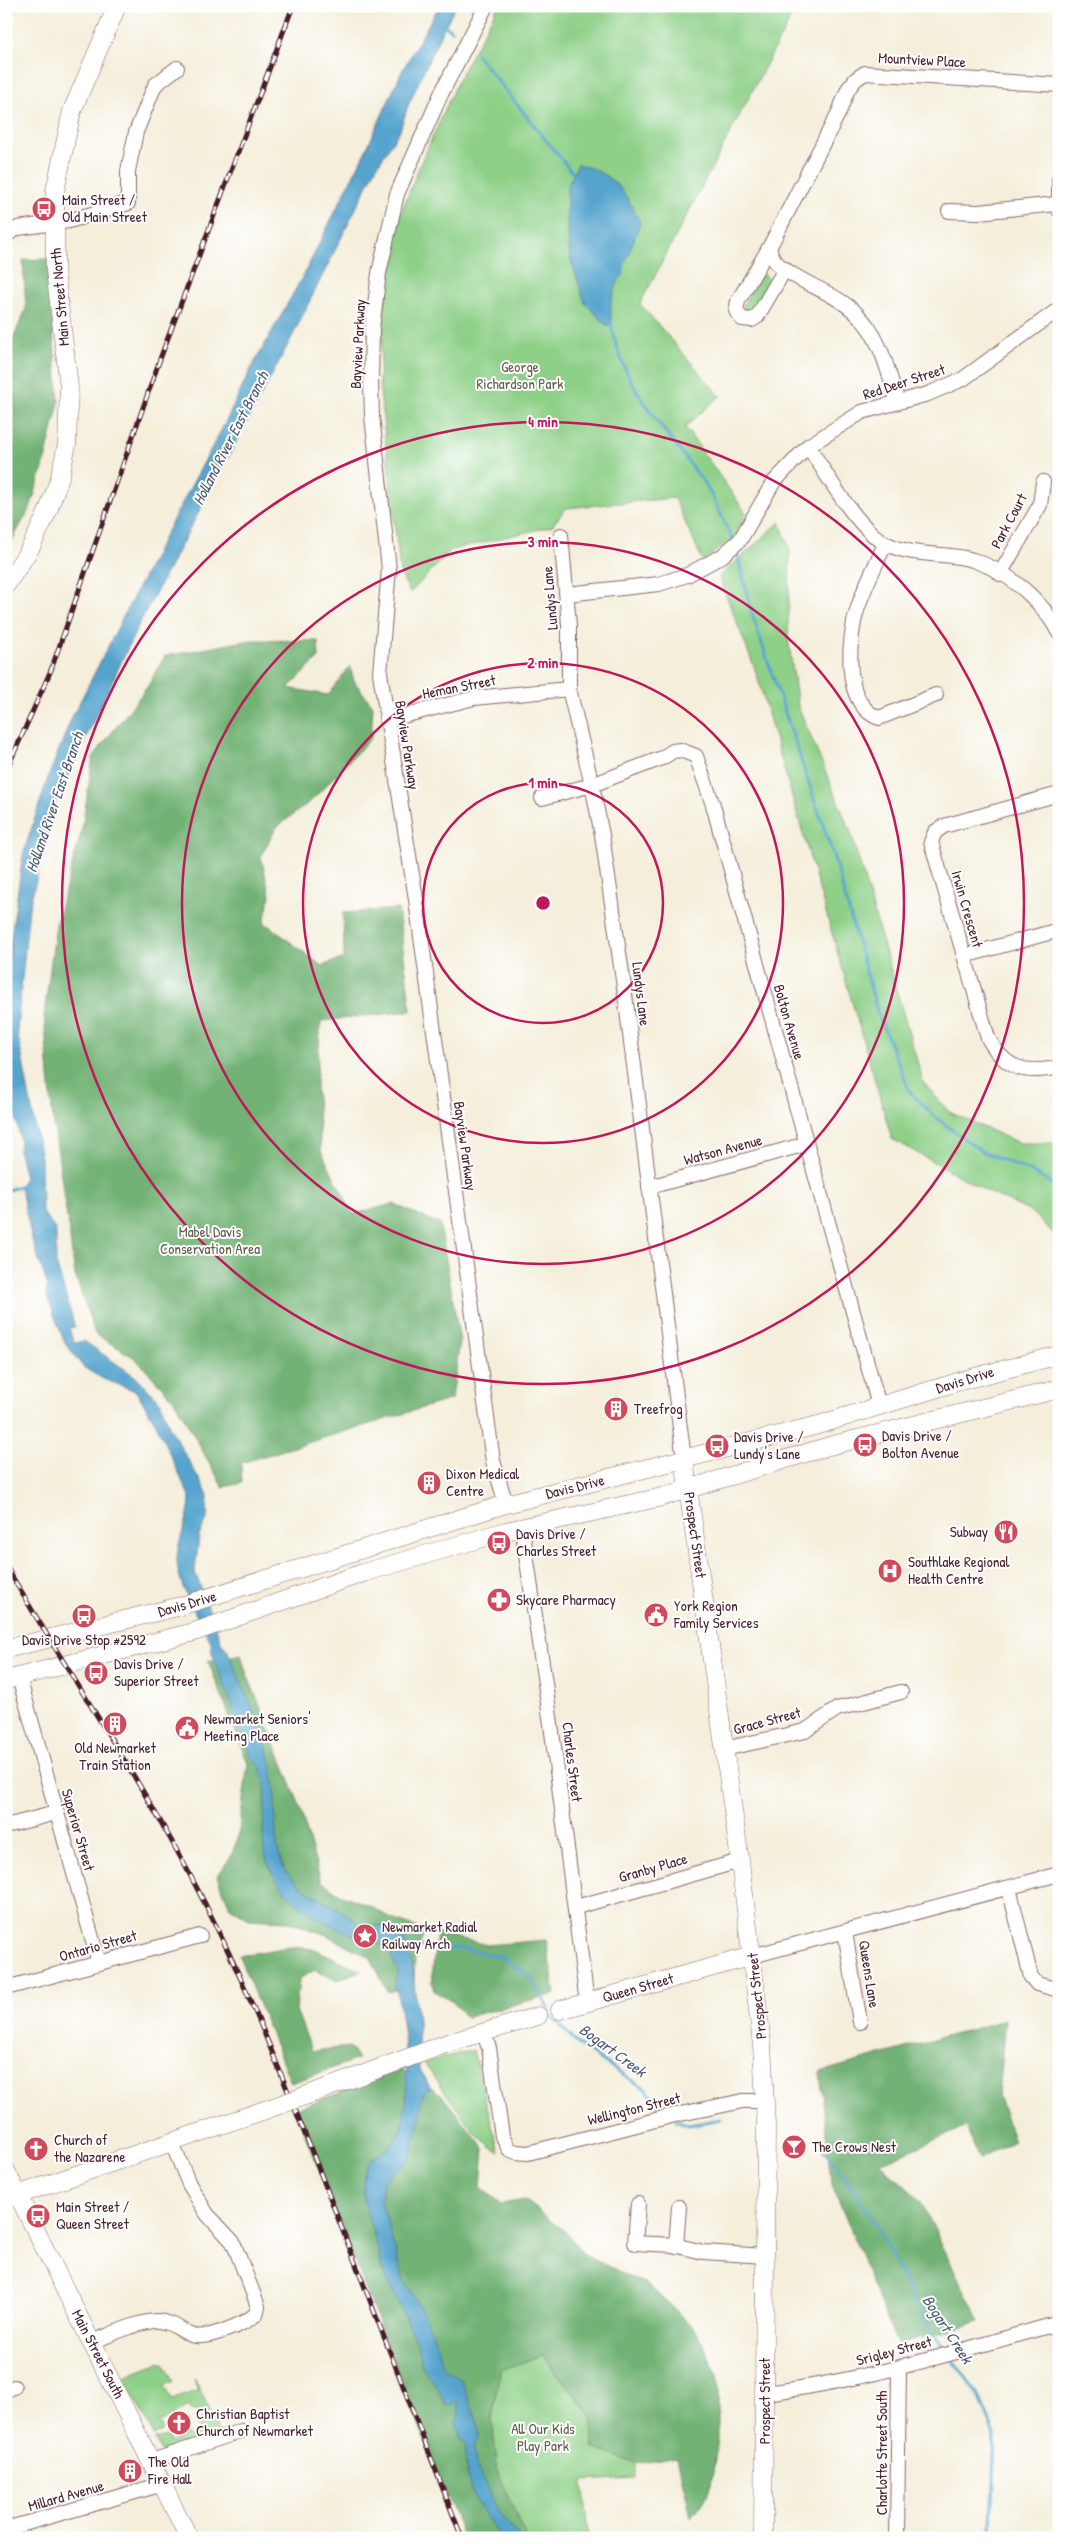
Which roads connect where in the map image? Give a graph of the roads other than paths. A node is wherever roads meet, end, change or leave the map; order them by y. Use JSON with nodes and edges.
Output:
{"nodes":[{"id":1,"x":117,"y":6,"type":"edge"},
{"id":2,"x":486,"y":6,"type":"edge"},
{"id":3,"x":177,"y":68,"type":"dead end"},
{"id":4,"x":1059,"y":85,"type":"edge"},
{"id":5,"x":1059,"y":180,"type":"edge"},
{"id":6,"x":1058,"y":207,"type":"edge"},
{"id":7,"x":949,"y":211,"type":"dead end"},
{"id":8,"x":55,"y":223,"type":"junction"},
{"id":9,"x":6,"y":235,"type":"edge"},
{"id":10,"x":769,"y":248,"type":"junction"},
{"id":11,"x":785,"y":270,"type":"junction"},
{"id":12,"x":1059,"y":309,"type":"edge"},
{"id":13,"x":898,"y":402,"type":"junction"},
{"id":14,"x":808,"y":446,"type":"junction"},
{"id":15,"x":1043,"y":482,"type":"dead end"},
{"id":16,"x":561,"y":535,"type":"dead end"},
{"id":17,"x":885,"y":544,"type":"junction"},
{"id":18,"x":1000,"y":574,"type":"junction"},
{"id":19,"x":6,"y":584,"type":"edge"},
{"id":20,"x":566,"y":594,"type":"junction"},
{"id":21,"x":1059,"y":633,"type":"edge"},
{"id":22,"x":569,"y":689,"type":"junction"},
{"id":23,"x":936,"y":696,"type":"dead end"},
{"id":24,"x":387,"y":720,"type":"junction"},
{"id":25,"x":592,"y":785,"type":"junction"},
{"id":26,"x":1059,"y":794,"type":"edge"},
{"id":27,"x":542,"y":798,"type":"dead end"},
{"id":28,"x":1059,"y":930,"type":"edge"},
{"id":29,"x":964,"y":956,"type":"junction"},
{"id":30,"x":1059,"y":1067,"type":"edge"},
{"id":31,"x":806,"y":1144,"type":"junction"},
{"id":32,"x":649,"y":1187,"type":"junction"},
{"id":33,"x":1059,"y":1355,"type":"edge"},
{"id":34,"x":1059,"y":1389,"type":"edge"},
{"id":35,"x":879,"y":1406,"type":"junction"},
{"id":36,"x":684,"y":1459,"type":"junction"},
{"id":37,"x":688,"y":1490,"type":"junction"},
{"id":38,"x":506,"y":1504,"type":"junction"},
{"id":39,"x":522,"y":1527,"type":"junction"},
{"id":40,"x":6,"y":1649,"type":"edge"},
{"id":41,"x":12,"y":1678,"type":"edge"},
{"id":42,"x":901,"y":1692,"type":"dead end"},
{"id":43,"x":724,"y":1749,"type":"junction"},
{"id":44,"x":56,"y":1813,"type":"junction"},
{"id":45,"x":6,"y":1826,"type":"edge"},
{"id":46,"x":740,"y":1861,"type":"junction"},
{"id":47,"x":1059,"y":1874,"type":"edge"},
{"id":48,"x":1009,"y":1888,"type":"junction"},
{"id":49,"x":576,"y":1907,"type":"junction"},
{"id":50,"x":845,"y":1932,"type":"junction"},
{"id":51,"x":200,"y":1936,"type":"dead end"},
{"id":52,"x":752,"y":1956,"type":"junction"},
{"id":53,"x":99,"y":1963,"type":"junction"},
{"id":54,"x":6,"y":1988,"type":"edge"},
{"id":55,"x":1059,"y":1990,"type":"edge"},
{"id":56,"x":587,"y":2002,"type":"junction"},
{"id":57,"x":560,"y":2010,"type":"joint"},
{"id":58,"x":538,"y":2016,"type":"joint"},
{"id":59,"x":860,"y":2022,"type":"dead end"},
{"id":60,"x":483,"y":2032,"type":"junction"},
{"id":61,"x":764,"y":2101,"type":"junction"},
{"id":62,"x":172,"y":2143,"type":"junction"},
{"id":63,"x":6,"y":2170,"type":"edge"},
{"id":64,"x":12,"y":2197,"type":"edge"},
{"id":65,"x":638,"y":2204,"type":"dead end"},
{"id":66,"x":679,"y":2207,"type":"dead end"},
{"id":67,"x":676,"y":2246,"type":"junction"},
{"id":68,"x":765,"y":2256,"type":"junction"},
{"id":69,"x":1059,"y":2323,"type":"edge"},
{"id":70,"x":92,"y":2342,"type":"junction"},
{"id":71,"x":899,"y":2368,"type":"junction"},
{"id":72,"x":765,"y":2393,"type":"junction"},
{"id":73,"x":241,"y":2431,"type":"dead end"},
{"id":74,"x":152,"y":2461,"type":"junction"},
{"id":75,"x":163,"y":2484,"type":"junction"},
{"id":76,"x":6,"y":2529,"type":"edge"},
{"id":77,"x":190,"y":2538,"type":"edge"},
{"id":78,"x":763,"y":2538,"type":"edge"},
{"id":79,"x":897,"y":2538,"type":"edge"}],
"edges":[{"from":1,"to":8,"type":"main road","name":"Main Street North"},
{"from":2,"to":24,"type":"street","name":"Bayview Parkway"},
{"from":3,"to":8,"type":"street"},
{"from":4,"to":10,"type":"street","name":"Mountview Place"},
{"from":5,"to":6,"type":"street"},
{"from":6,"to":7,"type":"street"},
{"from":8,"to":9,"type":"street"},
{"from":8,"to":19,"type":"main road","name":"Main Street North"},
{"from":10,"to":11,"type":"street"},
{"from":10,"to":11,"type":"street","name":"Mountview Place"},
{"from":11,"to":13,"type":"street"},
{"from":12,"to":13,"type":"street","name":"Red Deer Street"},
{"from":13,"to":14,"type":"street","name":"Red Deer Street"},
{"from":14,"to":17,"type":"street"},
{"from":14,"to":20,"type":"street","name":"Red Deer Street"},
{"from":15,"to":18,"type":"street","name":"Park Court"},
{"from":16,"to":20,"type":"street","name":"Lundys Lane"},
{"from":17,"to":18,"type":"street"},
{"from":17,"to":23,"type":"street"},
{"from":18,"to":21,"type":"street"},
{"from":20,"to":22,"type":"street","name":"Lundys Lane"},
{"from":22,"to":24,"type":"street","name":"Heman Street"},
{"from":22,"to":25,"type":"street","name":"Lundys Lane"},
{"from":24,"to":38,"type":"street","name":"Bayview Parkway"},
{"from":25,"to":27,"type":"street"},
{"from":25,"to":31,"type":"street","name":"Bolton Avenue"},
{"from":25,"to":32,"type":"street","name":"Lundys Lane"},
{"from":26,"to":29,"type":"street","name":"Irwin Crescent"},
{"from":28,"to":29,"type":"street"},
{"from":29,"to":30,"type":"street","name":"Irwin Crescent"},
{"from":31,"to":32,"type":"street","name":"Watson Avenue"},
{"from":31,"to":35,"type":"street","name":"Bolton Avenue"},
{"from":32,"to":36,"type":"street","name":"Lundys Lane"},
{"from":33,"to":35,"type":"main road","name":"Davis Drive"},
{"from":34,"to":37,"type":"main road","name":"Davis Drive"},
{"from":35,"to":36,"type":"main road","name":"Davis Drive"},
{"from":36,"to":37,"type":"main road","name":"Prospect Street"},
{"from":36,"to":38,"type":"main road","name":"Davis Drive"},
{"from":37,"to":39,"type":"main road","name":"Davis Drive"},
{"from":37,"to":43,"type":"main road","name":"Prospect Street"},
{"from":38,"to":40,"type":"main road","name":"Davis Drive"},
{"from":39,"to":41,"type":"main road","name":"Davis Drive"},
{"from":39,"to":49,"type":"street","name":"Charles Street"},
{"from":41,"to":44,"type":"street","name":"Superior Street"},
{"from":42,"to":43,"type":"street","name":"Grace Street"},
{"from":43,"to":46,"type":"main road","name":"Prospect Street"},
{"from":44,"to":45,"type":"street"},
{"from":44,"to":53,"type":"street","name":"Superior Street"},
{"from":46,"to":49,"type":"street","name":"Granby Place"},
{"from":46,"to":52,"type":"main road","name":"Prospect Street"},
{"from":47,"to":48,"type":"street","name":"Queen Street"},
{"from":48,"to":50,"type":"street","name":"Queen Street"},
{"from":48,"to":55,"type":"street"},
{"from":49,"to":56,"type":"street","name":"Charles Street"},
{"from":50,"to":52,"type":"street","name":"Queen Street"},
{"from":50,"to":59,"type":"street","name":"Queens Lane"},
{"from":51,"to":53,"type":"street","name":"Ontario Street"},
{"from":52,"to":56,"type":"main road","name":"Queen Street"},
{"from":52,"to":61,"type":"main road","name":"Prospect Street"},
{"from":53,"to":54,"type":"street","name":"Ontario Street"},
{"from":56,"to":57,"type":"main road","name":"Queen Street"},
{"from":57,"to":58,"type":"street","name":"Queen Street"},
{"from":58,"to":60,"type":"main road","name":"Queen Street"},
{"from":60,"to":61,"type":"street","name":"Wellington Street"},
{"from":60,"to":62,"type":"main road","name":"Queen Street","bridge":true},
{"from":61,"to":68,"type":"main road","name":"Prospect Street"},
{"from":62,"to":64,"type":"main road","name":"Queen Street"},
{"from":62,"to":70,"type":"street"},
{"from":63,"to":64,"type":"main road","name":"Main Street South"},
{"from":64,"to":70,"type":"main road","name":"Main Street South"},
{"from":65,"to":67,"type":"street"},
{"from":66,"to":67,"type":"street"},
{"from":67,"to":68,"type":"street"},
{"from":68,"to":72,"type":"main road","name":"Prospect Street"},
{"from":69,"to":71,"type":"street","name":"Srigley Street"},
{"from":70,"to":74,"type":"main road","name":"Main Street South"},
{"from":71,"to":72,"type":"street","name":"Srigley Street"},
{"from":71,"to":79,"type":"street","name":"Charlotte Street South"},
{"from":72,"to":78,"type":"main road","name":"Prospect Street"},
{"from":73,"to":74,"type":"street"},
{"from":74,"to":75,"type":"main road","name":"Main Street South"},
{"from":75,"to":76,"type":"street","name":"Millard Avenue"},
{"from":75,"to":77,"type":"main road","name":"Main Street South"}]}
